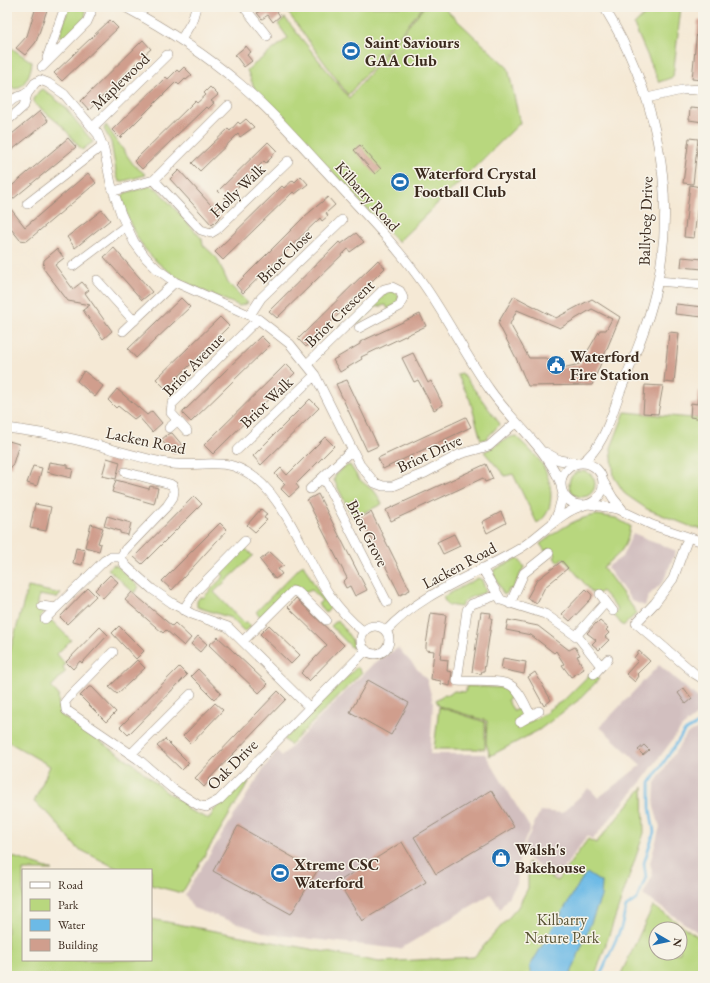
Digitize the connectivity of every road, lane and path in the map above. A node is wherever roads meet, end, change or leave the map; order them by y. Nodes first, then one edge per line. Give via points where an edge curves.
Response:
1 (65, 7) edge
2 (87, 7) edge
3 (125, 7) edge
4 (196, 7) edge
5 (244, 7) edge
6 (604, 7) edge
7 (267, 36) dead end
8 (181, 40) junction
9 (167, 55) dead end
10 (42, 67) junction
11 (40, 80) junction
12 (703, 89) edge
13 (28, 92) junction
14 (647, 98) junction
15 (7, 104) edge
16 (228, 106) dead end
17 (7, 121) edge
18 (94, 127) junction
19 (103, 145) junction
20 (288, 161) dead end
21 (154, 180) junction
22 (114, 192) junction
23 (27, 204) dead end
24 (342, 220) dead end
25 (126, 226) junction
26 (74, 266) dead end
27 (97, 280) dead end
28 (658, 281) junction
29 (175, 282) junction
30 (703, 285) edge
31 (254, 317) junction
32 (134, 321) junction
33 (359, 328) dead end
34 (123, 331) dead end
35 (307, 364) junction
36 (315, 375) junction
37 (177, 421) junction
38 (515, 422) junction
39 (7, 428) edge
40 (169, 428) dead end
41 (187, 431) dead end
42 (602, 438) junction
43 (237, 450) dead end
44 (352, 450) junction
45 (542, 451) junction
46 (579, 463) junction
47 (125, 472) dead end
48 (323, 477) junction
49 (602, 477) junction
50 (561, 484) junction
51 (310, 489) dead end
52 (563, 494) junction
53 (586, 504) junction
54 (625, 511) junction
55 (549, 528) junction
56 (688, 538) junction
57 (245, 541) dead end
58 (703, 542) edge
59 (549, 553) dead end
60 (121, 557) junction
61 (482, 568) junction
62 (600, 594) dead end
63 (497, 595) junction
64 (387, 602) dead end
65 (606, 602) junction
66 (510, 604) junction
67 (42, 606) dead end
68 (56, 608) junction
69 (183, 610) junction
70 (613, 611) dead end
71 (45, 619) dead end
72 (326, 620) dead end
73 (386, 631) junction
74 (364, 632) junction
75 (576, 636) junction
76 (242, 641) junction
77 (366, 650) junction
78 (113, 652) dead end
79 (608, 659) dead end
80 (601, 666) junction
81 (594, 674) dead end
82 (703, 679) edge
83 (191, 694) dead end
84 (309, 707) junction
85 (520, 722) dead end
86 (131, 754) junction

1 - 10 street
2 - 10 street via 91,13 87,22
3 - 8 street, Kilbarry Road
4 - 8 street via 192,21
5 - 7 street
6 - 14 street, Ballybeg Drive via 628,50
8 - 38 street, Kilbarry Road via 261,103 386,237 422,282 480,375
9 - 18 street, Maplewood
10 - 11 street
11 - 13 street
11 - 18 street, Briot Drive via 64,94
12 - 14 street via 682,90
13 - 15 street via 14,97
13 - 17 street via 24,106
14 - 28 street, Ballybeg Drive via 656,134 664,188 663,238
16 - 21 street
18 - 19 street, Briot Drive
19 - 22 street, Briot Drive
19 - 23 street
20 - 21 street, Holly Walk via 211,233 201,230
21 - 22 street
22 - 25 street, Briot Drive
24 - 31 street, Briot Close via 261,298
25 - 26 street
25 - 29 street, Briot Drive via 146,258
27 - 32 street
28 - 30 street
28 - 42 street, Ballybeg Drive via 642,336
29 - 31 street, Briot Drive
29 - 32 street
31 - 35 street, Briot Drive via 283,338
31 - 37 street, Briot Avenue via 172,404 170,412
32 - 34 street
33 - 35 street, Briot Crescent via 400,306 403,298 400,290 392,287 384,289
35 - 36 street, Briot Drive
36 - 43 street, Briot Walk
36 - 44 street, Briot Drive
37 - 40 street
37 - 41 street, Briot Avenue
38 - 44 street, Briot Drive via 490,446 460,454 417,477 389,487 379,485 368,476
38 - 45 street, Kilbarry Road
39 - 74 street, Lacken Road via 73,439 166,463 226,465 246,472 261,483 277,502 322,585 347,617
42 - 46 street via 591,455
42 - 49 street via 598,460
44 - 48 street
45 - 46 street, Kilbarry Road via 559,460
45 - 50 street, Kilbarry Road via 553,466
46 - 49 street via 593,466
46 - 50 street via 566,470
47 - 60 street via 170,484 174,491 169,504
48 - 51 street
48 - 64 street, Briot Grove
49 - 53 street via 603,488 599,496
49 - 54 street via 613,498
50 - 52 street
52 - 53 street via 573,503
52 - 55 street, Lacken Road via 558,513
53 - 54 street
53 - 55 street, Lacken Road via 566,514
54 - 56 street via 652,525
55 - 61 street, Lacken Road via 519,549
56 - 58 street
56 - 82 street via 673,579 636,623
57 - 69 street via 196,591
59 - 66 street via 524,573
60 - 68 street via 106,559
60 - 69 street via 125,565 152,589
61 - 63 street
61 - 73 street, Lacken Road via 426,599
62 - 65 street
63 - 66 street
63 - 85 street via 472,604 467,610 457,681 510,685 535,713
65 - 70 street
65 - 75 street
66 - 75 street via 545,614
67 - 68 street
68 - 71 street
69 - 76 street via 225,625
72 - 76 street via 293,591
73 - 74 street via 375,626
73 - 77 street via 389,638 386,648 378,653
74 - 77 street via 362,639
75 - 80 street
76 - 84 street
77 - 84 street
78 - 86 street via 69,697 65,707 68,712
79 - 80 street
80 - 81 street
83 - 86 street
84 - 86 street, Oak Drive via 219,800 208,807 198,805 173,789

